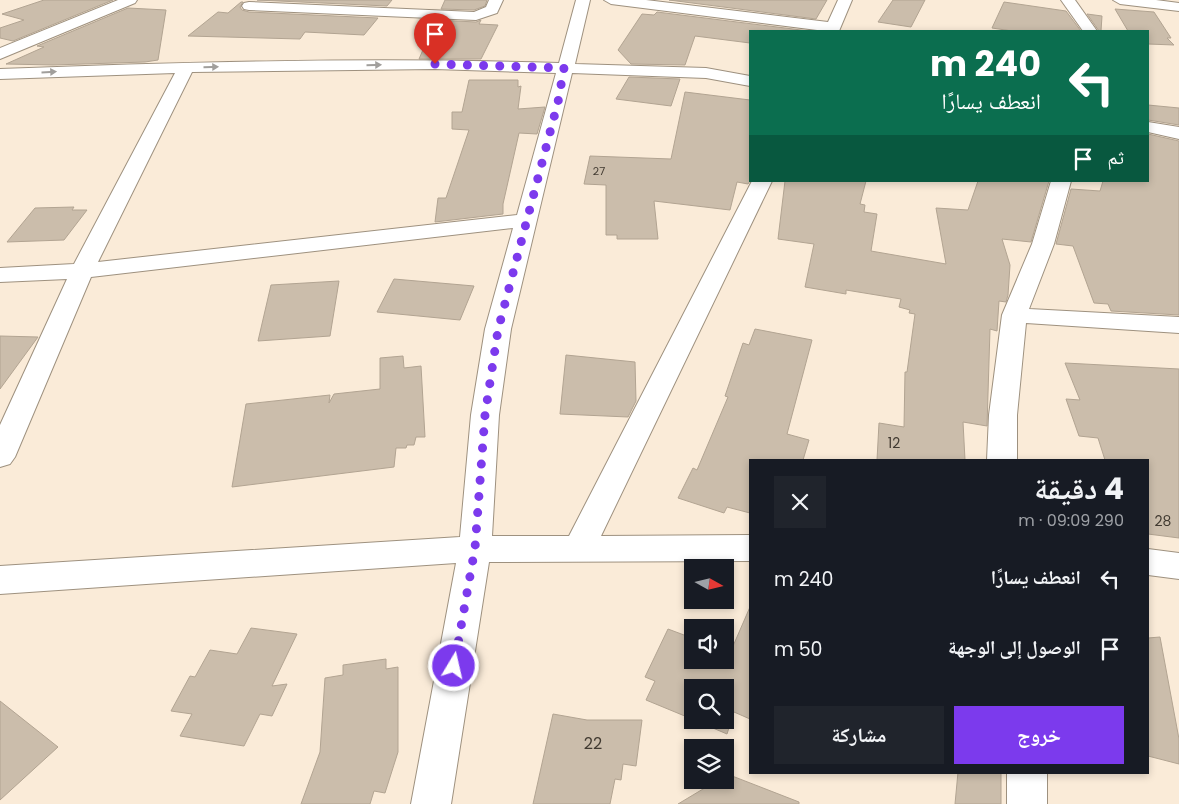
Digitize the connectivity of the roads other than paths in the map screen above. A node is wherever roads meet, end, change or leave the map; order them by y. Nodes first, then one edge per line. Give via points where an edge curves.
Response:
1 (130, 0) edge
2 (496, 0) edge
3 (583, 0) edge
4 (611, 0) edge
5 (845, 0) edge
6 (1068, 0) edge
7 (1120, 0) edge
8 (249, 6) dead end
9 (1179, 6) edge
10 (833, 29) edge
11 (1089, 30) edge
12 (0, 54) edge
13 (186, 68) junction
14 (564, 68) junction
15 (0, 74) edge
16 (749, 81) edge
17 (1149, 127) edge
18 (1179, 133) edge
19 (762, 182) edge
20 (1061, 182) edge
21 (526, 220) junction
22 (82, 270) junction
23 (0, 275) edge
24 (1014, 315) junction
25 (1179, 325) edge
26 (0, 457) edge
27 (1002, 459) edge
28 (475, 548) junction
29 (749, 548) edge
30 (578, 549) junction
31 (1149, 562) edge
32 (1179, 566) edge
33 (0, 580) edge
34 (1027, 774) edge
35 (431, 804) edge
36 (1027, 804) edge

1 - 12 street
2 - 8 street via 489,12 466,16
3 - 14 street
4 - 10 street
5 - 10 street
6 - 11 street
7 - 9 street
13 -> 14 street via 435,64
15 -> 13 street
13 - 22 street
14 - 16 street via 706,73
14 - 21 street
17 - 18 street
19 - 30 street
20 - 24 street via 1046,235
21 - 22 street
21 - 28 street via 498,330 485,415
22 - 23 street
22 - 26 street
24 - 25 street
24 - 27 street via 1003,415
28 - 30 street
28 - 33 street
28 - 35 street
29 - 30 street
31 - 32 street
34 - 36 street

